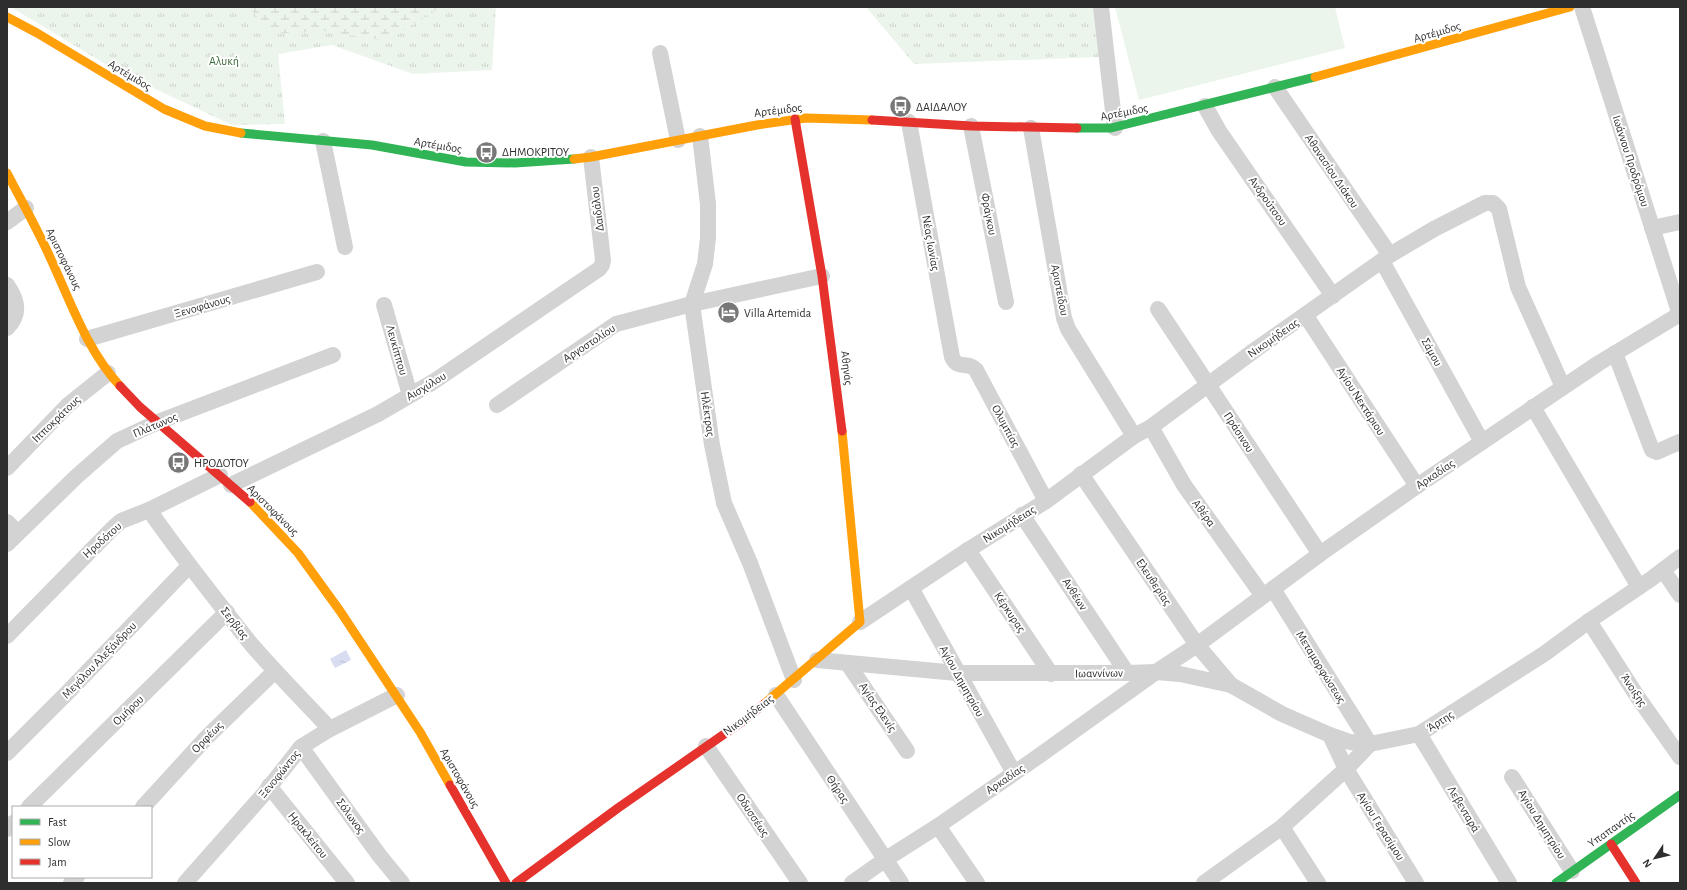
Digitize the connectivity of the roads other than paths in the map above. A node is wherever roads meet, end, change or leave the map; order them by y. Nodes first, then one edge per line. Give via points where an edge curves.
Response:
1 (1101, 7) edge
2 (1570, 7) edge
3 (1582, 7) edge
4 (7, 17) edge
5 (660, 53) dead end
6 (1275, 87) junction
7 (1205, 106) junction
8 (795, 119) junction
9 (909, 122) junction
10 (971, 126) junction
11 (1031, 128) junction
12 (1115, 128) junction
13 (700, 136) junction
14 (678, 140) junction
15 (323, 141) junction
16 (590, 157) junction
17 (7, 173) edge
18 (26, 208) junction
19 (7, 222) edge
20 (1680, 222) edge
21 (1652, 228) junction
22 (345, 247) dead end
23 (1386, 258) junction
24 (602, 260) joint
25 (317, 272) dead end
26 (822, 276) junction
27 (7, 285) edge
28 (1333, 296) junction
29 (1006, 302) dead end
30 (692, 304) junction
31 (384, 305) dead end
32 (1158, 309) dead end
33 (1680, 315) edge
34 (1306, 316) junction
35 (7, 328) edge
36 (87, 339) junction
37 (1615, 353) junction
38 (333, 354) dead end
39 (956, 363) joint
40 (108, 373) junction
41 (1208, 385) junction
42 (1563, 387) junction
43 (410, 395) junction
44 (497, 405) dead end
45 (1533, 407) junction
46 (158, 422) junction
47 (1151, 427) junction
48 (1134, 436) junction
49 (1482, 442) junction
50 (1680, 443) edge
51 (7, 468) edge
52 (1081, 474) junction
53 (225, 480) junction
54 (1417, 486) junction
55 (1046, 501) junction
56 (149, 510) junction
57 (1022, 515) junction
58 (11, 533) edge
59 (968, 550) junction
60 (1320, 554) junction
61 (1680, 557) edge
62 (189, 566) junction
63 (1663, 570) junction
64 (1639, 587) junction
65 (911, 588) junction
66 (1268, 592) junction
67 (1680, 595) edge
68 (227, 612) junction
69 (1589, 621) junction
70 (860, 622) junction
71 (7, 636) edge
72 (1197, 645) junction
73 (817, 660) junction
74 (848, 664) junction
75 (276, 671) junction
76 (1156, 672) junction
77 (957, 673) junction
78 (1127, 673) junction
79 (1051, 674) junction
80 (794, 680) junction
81 (1231, 685) junction
82 (397, 695) junction
83 (776, 695) junction
84 (330, 729) junction
85 (1419, 734) junction
86 (1330, 735) junction
87 (1370, 744) junction
88 (706, 746) junction
89 (302, 747) junction
90 (907, 751) dead end
91 (7, 753) edge
92 (1680, 757) edge
93 (1346, 769) junction
94 (1014, 773) junction
95 (1512, 776) dead end
96 (268, 786) junction
97 (1678, 801) edge
98 (30, 806) edge
99 (144, 806) edge
100 (938, 826) junction
101 (1282, 827) junction
102 (1611, 844) junction
103 (886, 859) junction
104 (1572, 871) junction
105 (185, 883) edge
106 (347, 883) edge
107 (402, 883) edge
108 (506, 883) edge
109 (516, 883) edge
110 (800, 883) edge
111 (852, 883) edge
112 (901, 883) edge
113 (977, 883) edge
114 (1204, 883) edge
115 (1318, 883) edge
116 (1416, 883) edge
117 (1509, 883) edge
118 (1556, 883) edge
119 (1636, 883) edge

1 - 12 street
2 - 6 street, Αρτέμιδος
3 - 21 street, Ιωάννου Προδρόμου
4 - 15 street, Αρτέμιδος via 145,98 194,122 241,133
5 - 14 street
6 - 7 street, Αρτέμιδος
6 - 23 street, Αθανασίου Διάκου
7 - 12 street, Αρτέμιδος
7 - 28 street, Ανδρούτσου via 1219,131
8 - 9 street, Αρτέμιδος via 841,118
8 - 13 street, Αρτέμιδος
8 - 26 street, Αθηνάς
9 - 10 street, Αρτέμιδος
9 - 39 street, Νέας Ιωνίας via 952,357
10 - 11 street, Αρτέμιδος
10 - 29 street, Φράγκου
11 - 12 street, Αρτέμιδος
11 - 48 street, Αριστείδου via 1064,318 1071,334
13 - 14 street, Αρτέμιδος
13 - 30 street, Ηλέκτρας via 708,204 708,238 705,264
14 - 16 street, Αρτέμιδος
15 - 16 street, Αρτέμιδος via 372,145 466,162 538,163
15 - 22 street
16 - 24 street, Δαιδάλου
17 - 18 street, Αριστοφάνους
18 - 19 street
18 - 36 street, Αριστοφάνους
20 - 21 street
21 - 33 street, Ιωάννου Προδρόμου
23 - 28 street, Νικομήδειας
23 - 42 street, Νικομήδειας via 1434,229 1485,203 1497,205 1518,287
23 - 49 street, Σάμου
24 - 43 street, Αισχύλου via 599,269 458,366
25 - 36 street, Ξενοφάνους
26 - 30 street, Αργοστολίου
26 - 70 street, Αθηνάς via 841,416
27 - 35 street via 14,295 16,311
28 - 34 street, Νικομήδειας
30 - 44 street, Αργοστολίου via 616,324
30 - 80 street, Ηλέκτρας via 712,445 724,503 750,563
31 - 43 street, Λενκίππου
32 - 41 street, Πράσινου
33 - 37 street, Αρκαδίας
34 - 41 street, Νικομήδειας
34 - 54 street, Αγίου Νεκτάριου
36 - 40 street, Αριστοφάνους
37 - 42 street, Αρκαδίας
37 - 50 street via 1652,450 1657,452
38 - 46 street, Πλάτωνος
39 - 55 street, Ολυμπίας via 970,365 976,370
40 - 46 street, Αριστοφάνους
40 - 51 street, Ιπποκράτους via 68,405
41 - 47 street, Νικομήδειας
41 - 60 street, Πράσινου
42 - 45 street, Αρκαδίας
43 - 53 street, Αισχύλου via 321,442
45 - 49 street, Αρκαδίας
45 - 64 street
46 - 53 street, Αριστοφάνους
46 - 58 street, Πλάτωνος via 117,441
47 - 48 street, Νικομήδειας
47 - 66 street, Αθέρα via 1184,485
48 - 52 street, Νικομήδειας
49 - 54 street, Αρκαδίας
52 - 55 street, Νικομήδειας
52 - 72 street, Ελευθερίας
53 - 56 street, Ηροδότου
53 - 82 street, Αριστοφάνους via 247,499 298,553
54 - 60 street, Αρκαδίας
55 - 57 street, Νικομήδειας
56 - 62 street, Σερβίας
56 - 71 street, Ηροδότου via 121,521 112,528
57 - 59 street, Νικομήδειας
57 - 78 street, Ανθέων
59 - 65 street, Νικομήδειας
59 - 79 street, Κέρκυρας
60 - 66 street, Αρκαδίας
61 - 63 street, Άρτης
62 - 68 street, Σερβίας
62 - 91 street, Μεγάλου Αλεξάνδρου via 75,686
63 - 64 street, Άρτης
63 - 67 street
64 - 69 street, Άρτης
65 - 70 street, Νικομήδειας
65 - 77 street, Αγίου Δημητρίου
66 - 72 street, Αρκαδίας
66 - 87 street, Μεταμορφώσεως
68 - 75 street, Σερβίας
68 - 98 street, Ομήρου
69 - 85 street, Άρτης via 1538,658
69 - 92 street, Άνοιξης
70 - 73 street, Νικομήδειας
72 - 76 street, Αρκαδίας
72 - 81 street, Ελευθερίας
73 - 74 street, Ιωαννίνων
73 - 80 street, Νικομήδειας
74 - 77 street, Ιωαννίνων
74 - 90 street, Αγίας Ελενίς
75 - 84 street, Σερβίας
75 - 99 street, Ορφέως via 207,736
76 - 78 street, Ιωαννίνων
76 - 81 street, Ιωαννίνων via 1180,674
76 - 94 street, Αρκαδίας
77 - 79 street, Ιωαννίνων
77 - 94 street, Αγίου Δημητρίου
78 - 79 street, Ιωαννίνων
80 - 83 street, Νικομήδειας
81 - 86 street, Ιωαννίνων via 1282,714
82 - 84 street, Ξενοφώντος
82 - 108 street, Αριστοφάνους
83 - 88 street, Νικομήδειας
83 - 103 street, Θήρας
84 - 89 street, Ξενοφώντος
85 - 87 street, Άρτης
85 - 117 street, Λεβενταρά
86 - 87 street, Άρτης via 1350,742
86 - 93 street
87 - 93 street
88 - 109 street, Νικομήδειας
88 - 110 street, Οδυσσέως
89 - 96 street, Ξενοφώντος
89 - 107 street, Σόλωνος
93 - 101 street
93 - 116 street, Αγίου Γερασίμου
94 - 100 street, Αρκαδίας
95 - 104 street, Αγίου Δημητρίου
96 - 105 street, Ξενοφώντος
96 - 106 street, Ηρακλείτου
97 - 102 street, Υπαπαντής
100 - 103 street, Αρκαδίας
100 - 113 street
101 - 114 street
101 - 115 street
102 - 104 street, Υπαπαντής
102 - 119 street
103 - 111 street, Αρκαδίας
103 - 112 street, Θήρας
104 - 118 street, Υπαπαντής

